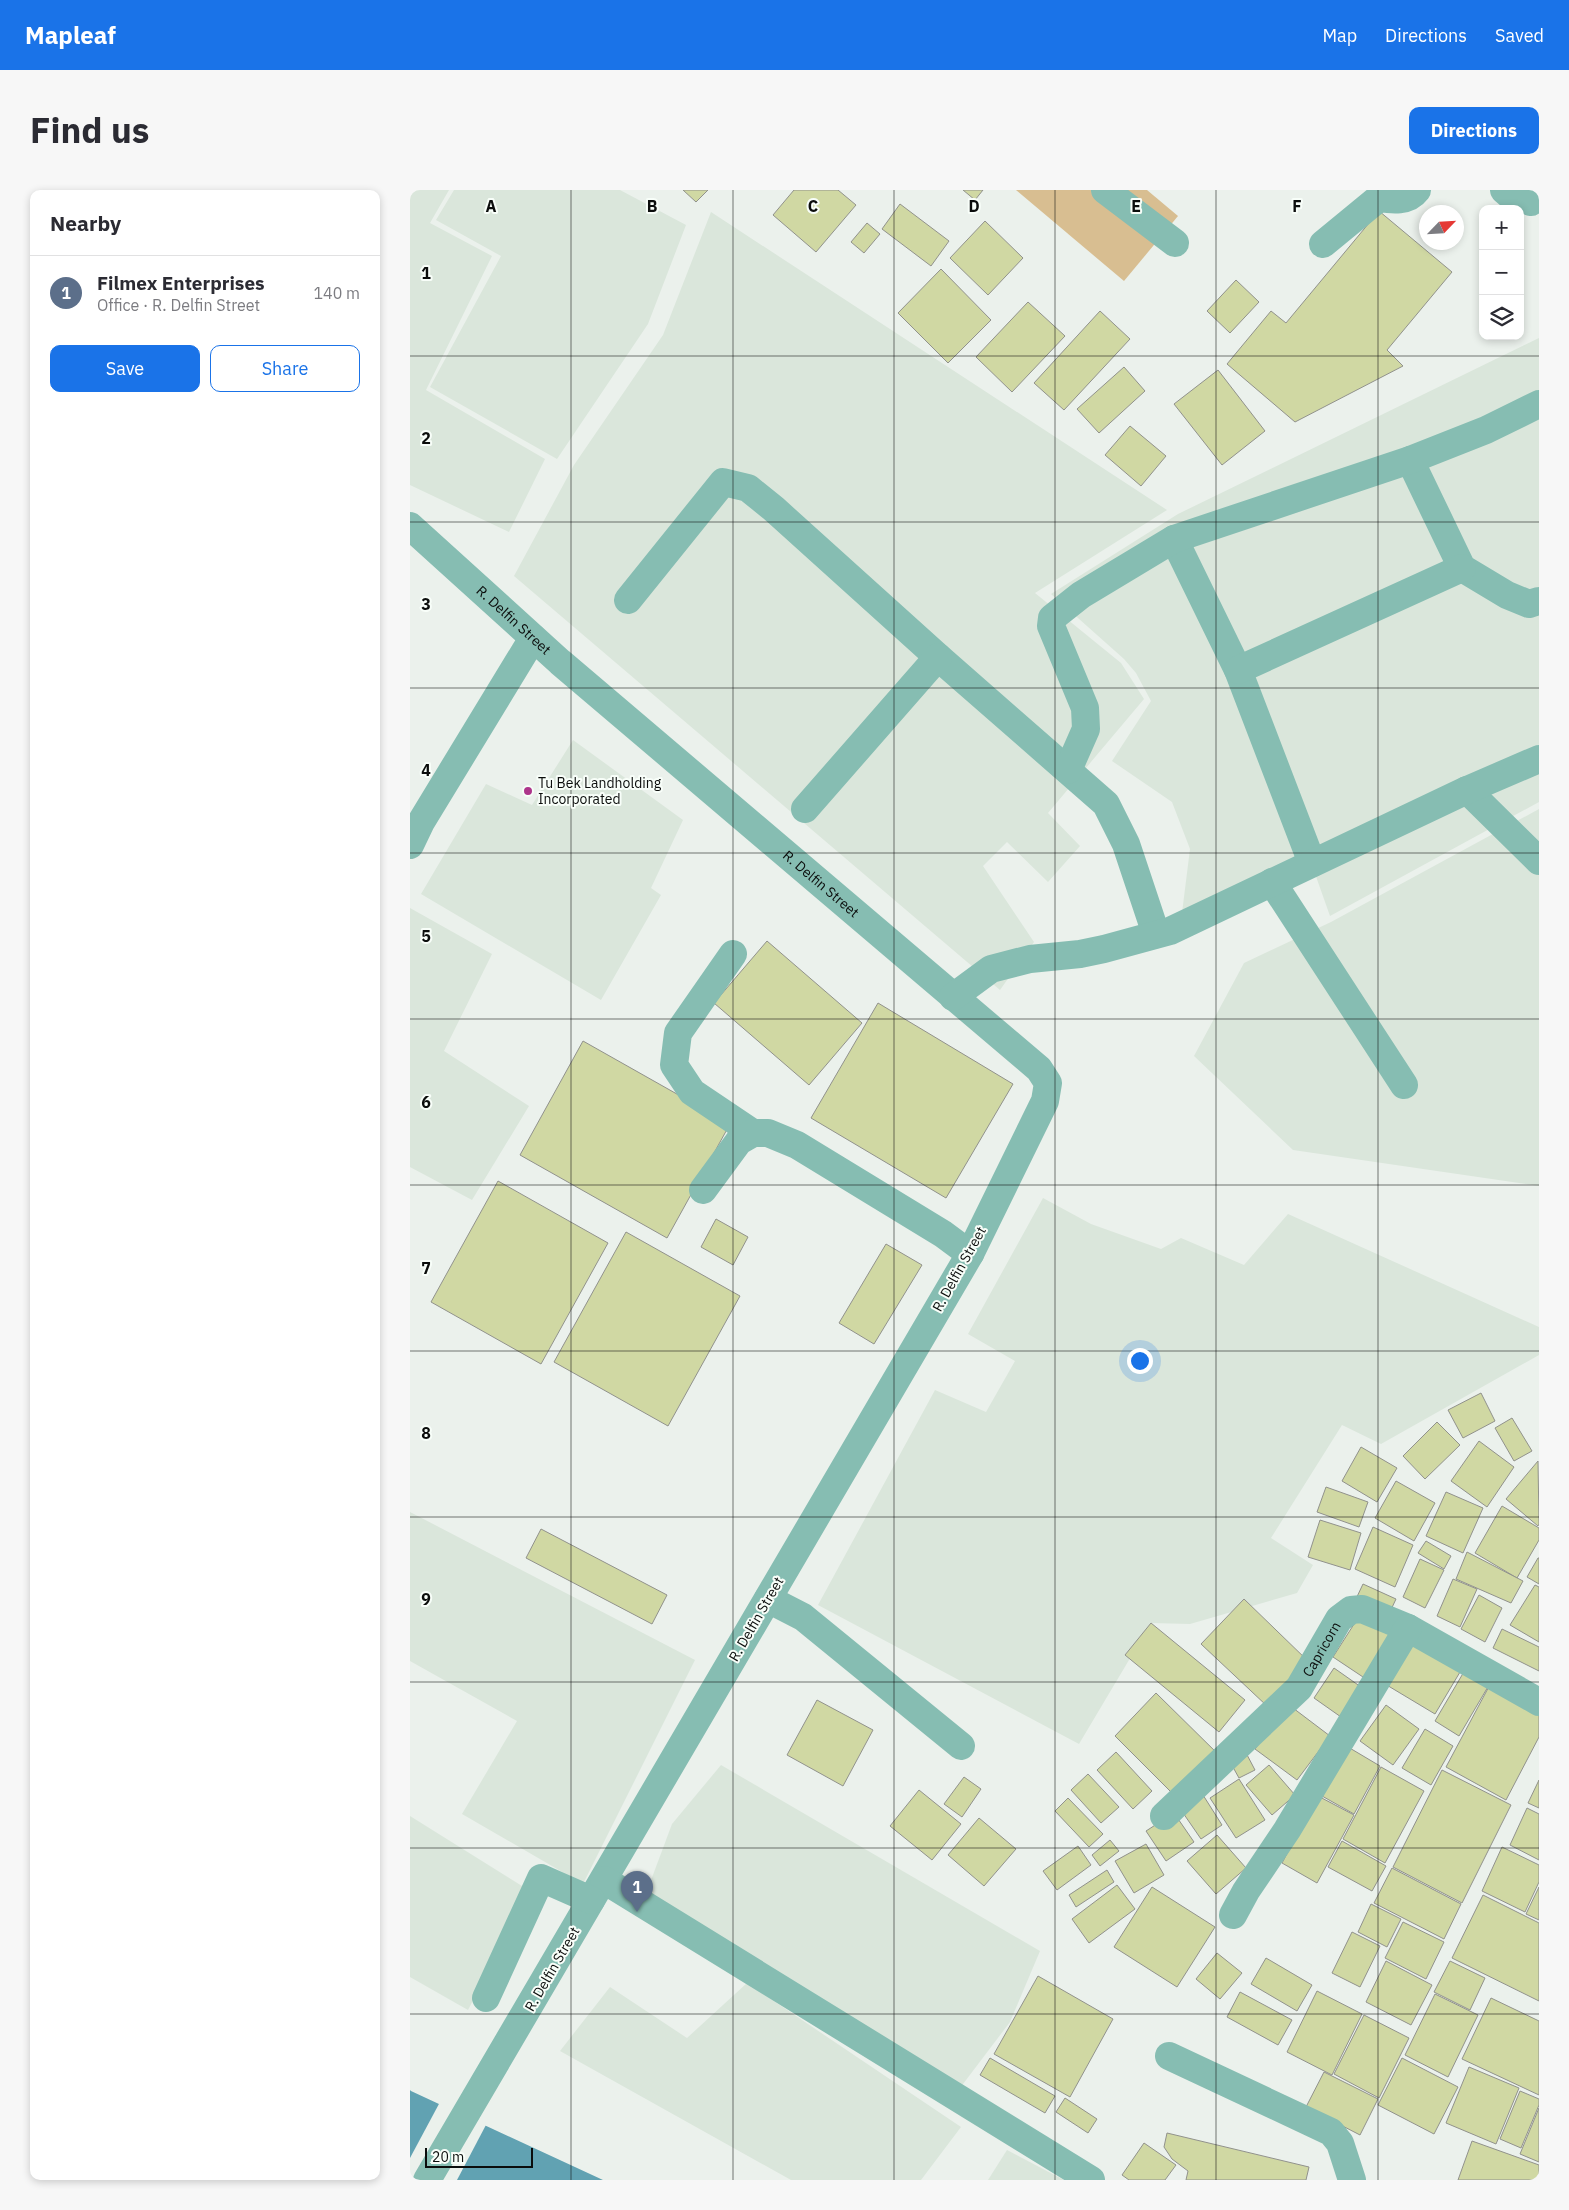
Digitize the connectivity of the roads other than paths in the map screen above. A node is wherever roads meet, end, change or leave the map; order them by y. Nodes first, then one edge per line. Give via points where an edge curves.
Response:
1 (1105, 190) edge
2 (1418, 190) edge
3 (1504, 190) edge
4 (1539, 193) edge
5 (1175, 243) dead end
6 (1323, 244) dead end
7 (1539, 404) edge
8 (1410, 460) junction
9 (410, 526) edge
10 (1174, 539) junction
11 (1462, 568) junction
12 (628, 600) dead end
13 (1539, 601) edge
14 (533, 638) junction
15 (938, 657) junction
16 (1238, 670) junction
17 (1539, 759) edge
18 (1068, 770) junction
19 (1466, 790) junction
20 (805, 809) dead end
21 (410, 845) edge
22 (1539, 861) edge
23 (1312, 863) junction
24 (1272, 882) junction
25 (1156, 934) junction
26 (733, 954) dead end
27 (953, 997) junction
28 (1404, 1084) dead end
29 (753, 1133) junction
30 (703, 1190) dead end
31 (970, 1254) junction
32 (768, 1599) junction
33 (1408, 1628) junction
34 (1539, 1702) edge
35 (961, 1746) dead end
36 (1164, 1816) dead end
37 (598, 1890) junction
38 (1234, 1915) dead end
39 (486, 1998) dead end
40 (1169, 2056) dead end
41 (427, 2180) edge
42 (1091, 2180) edge
43 (1352, 2180) edge

1 - 5 street
2 - 6 street via 1414,195 1397,200 1379,198
3 - 4 street via 1511,196 1531,202
7 - 8 street via 1486,430
8 - 10 street
8 - 11 street
9 - 14 street, R. Delfin Street
10 - 16 street
10 - 18 street via 1081,595 1052,618 1052,634 1085,708 1086,729
11 - 13 street via 1507,595 1529,604
11 - 16 street
12 - 15 street via 723,482 748,488 774,509
14 - 21 street
14 - 27 street, R. Delfin Street
15 - 18 street
15 - 20 street
16 - 23 street
17 - 19 street
18 - 25 street via 1106,804 1126,844
19 - 22 street
19 - 23 street
23 - 24 street
24 - 25 street via 1170,931
24 - 28 street
25 - 27 street via 1104,950 1030,959 991,969
26 - 29 street via 678,1033 674,1065 692,1092
27 - 31 street, R. Delfin Street via 1039,1069 1048,1083 1046,1101
29 - 30 street via 739,1141
29 - 31 street via 768,1134 797,1145 944,1234
31 - 32 street, R. Delfin Street
32 - 35 street via 803,1617
32 - 37 street, R. Delfin Street
33 - 34 street, Capricorn
33 - 36 street, Capricorn via 1362,1609 1351,1610 1339,1619 1299,1688
33 - 38 street
37 - 39 street via 541,1878
37 - 41 street, R. Delfin Street
37 - 42 street
40 - 43 street via 1331,2132 1340,2143

